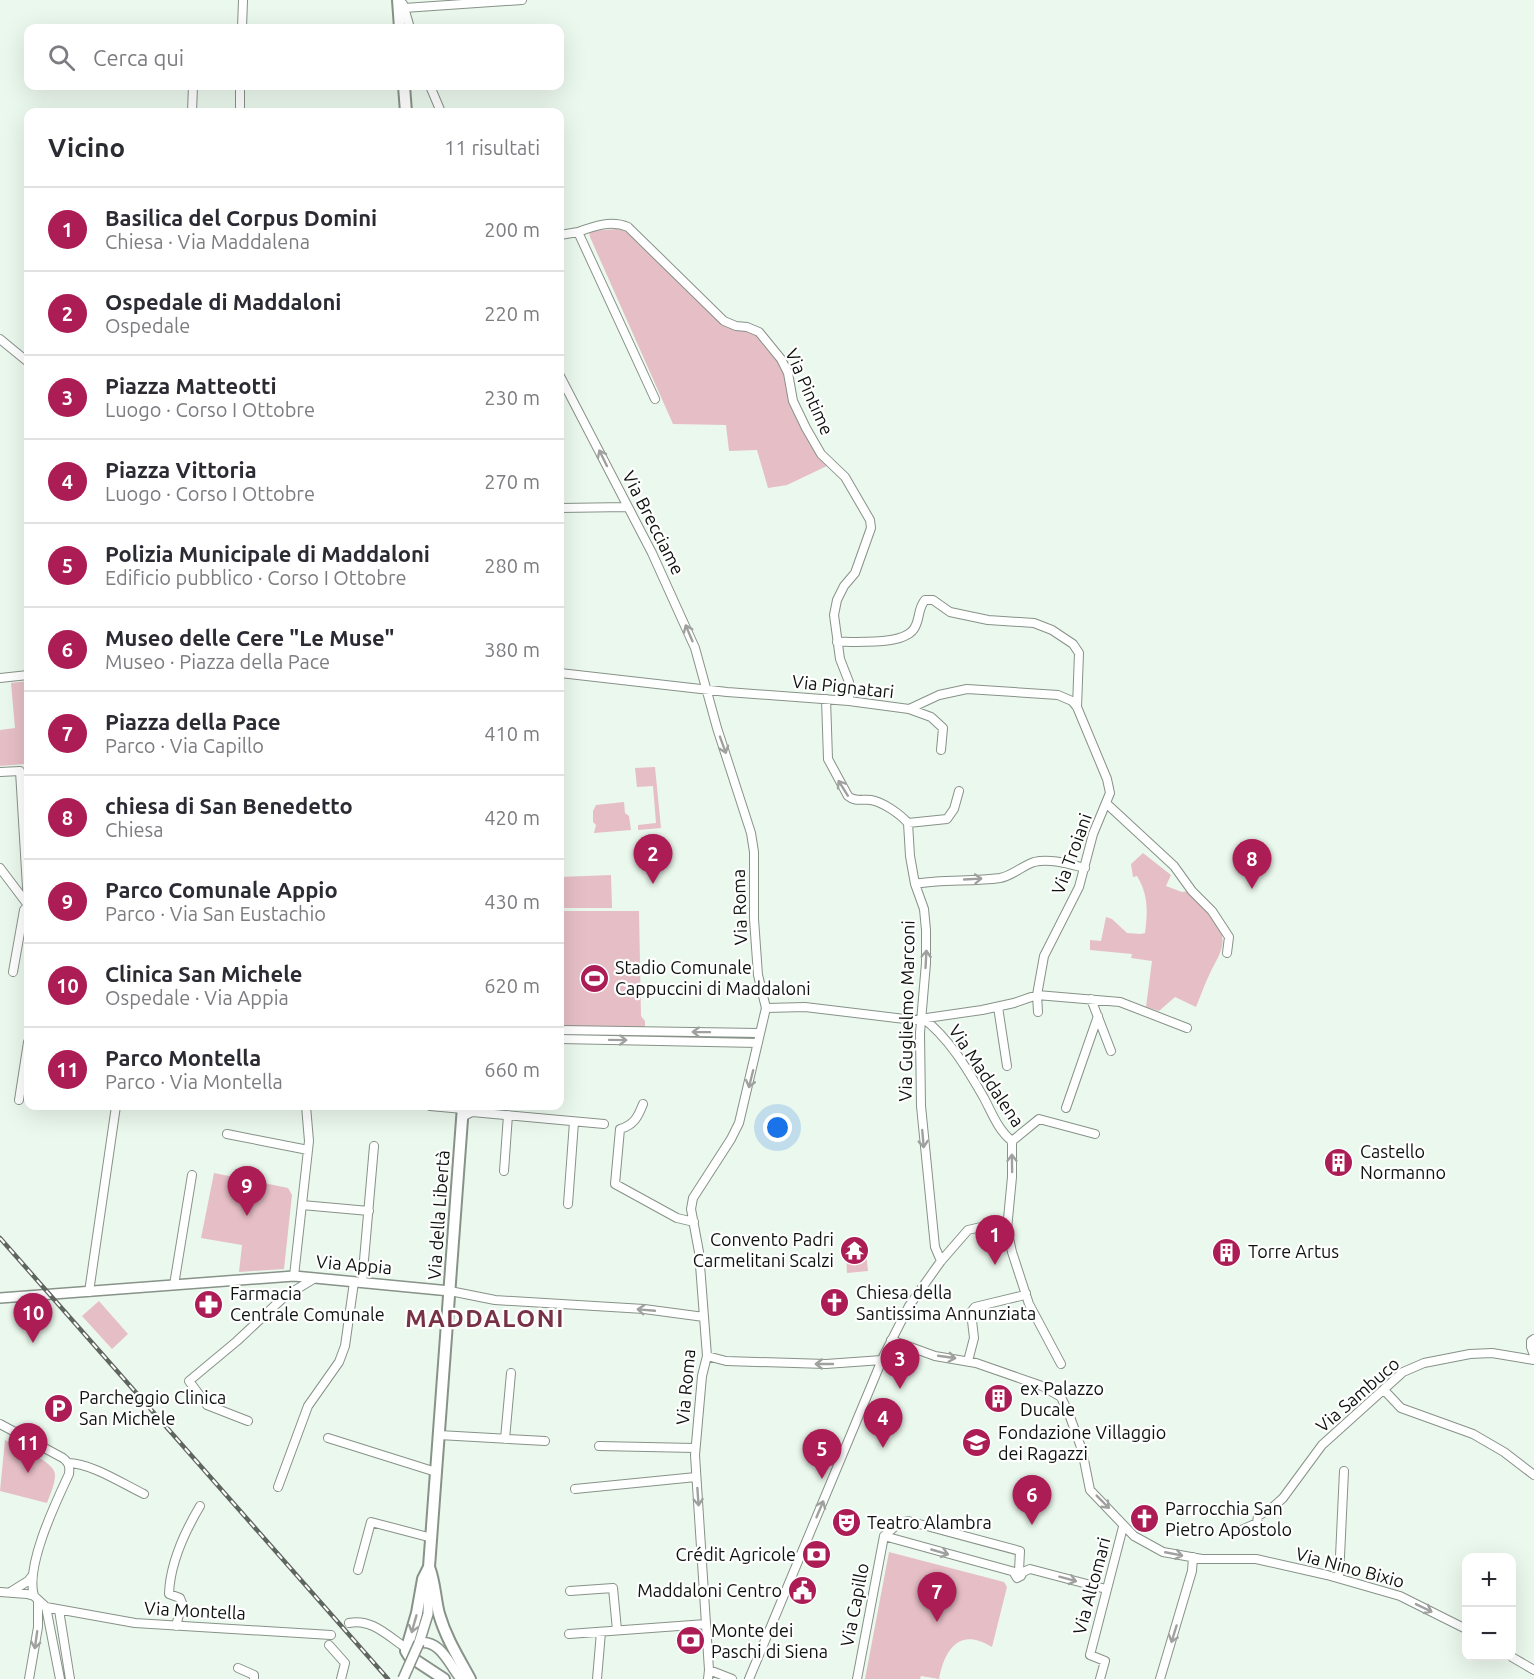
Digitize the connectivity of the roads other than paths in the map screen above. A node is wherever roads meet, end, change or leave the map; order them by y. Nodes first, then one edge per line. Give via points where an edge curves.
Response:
1 (243, 0) edge
2 (522, 0) edge
3 (401, 3) edge
4 (242, 24) edge
5 (400, 24) edge
6 (409, 24) edge
7 (193, 90) edge
8 (240, 90) edge
9 (404, 90) edge
10 (432, 90) edge
11 (192, 108) edge
12 (240, 108) edge
13 (406, 108) edge
14 (439, 108) edge
15 (578, 232) junction
16 (564, 234) edge
17 (0, 339) edge
18 (24, 359) edge
19 (564, 383) edge
20 (655, 399) dead end
21 (627, 507) junction
22 (564, 508) edge
23 (837, 642) junction
24 (564, 673) edge
25 (24, 675) edge
26 (0, 678) edge
27 (708, 689) junction
28 (826, 699) junction
29 (849, 701) junction
30 (1077, 707) junction
31 (909, 709) junction
32 (941, 750) dead end
33 (0, 772) edge
34 (959, 791) dead end
35 (1107, 804) junction
36 (909, 823) junction
37 (24, 838) edge
38 (0, 868) edge
39 (1084, 868) junction
40 (915, 884) junction
41 (24, 900) edge
42 (24, 910) edge
43 (1227, 952) dead end
44 (13, 972) dead end
45 (1037, 995) junction
46 (1091, 999) junction
47 (998, 1007) junction
48 (766, 1008) junction
49 (1038, 1012) dead end
50 (1098, 1016) junction
51 (921, 1017) junction
52 (1187, 1028) dead end
53 (564, 1030) edge
54 (760, 1033) junction
55 (564, 1039) edge
56 (758, 1042) junction
57 (1112, 1051) dead end
58 (1007, 1066) dead end
59 (24, 1068) edge
60 (19, 1100) dead end
61 (643, 1104) dead end
62 (1066, 1108) dead end
63 (115, 1110) edge
64 (306, 1110) edge
65 (463, 1110) edge
66 (508, 1115) junction
67 (574, 1122) junction
68 (604, 1124) dead end
69 (227, 1134) dead end
70 (1095, 1134) dead end
71 (1012, 1141) junction
72 (374, 1146) dead end
73 (308, 1150) junction
74 (504, 1171) dead end
75 (192, 1175) dead end
76 (568, 1204) dead end
77 (302, 1205) junction
78 (369, 1211) junction
79 (1007, 1221) junction
80 (694, 1222) junction
81 (941, 1262) junction
82 (294, 1276) junction
83 (315, 1278) junction
84 (358, 1282) junction
85 (174, 1285) junction
86 (450, 1291) junction
87 (89, 1292) junction
88 (1026, 1293) junction
89 (0, 1298) edge
90 (704, 1317) junction
91 (1534, 1339) edge
92 (891, 1340) junction
93 (1534, 1355) edge
94 (707, 1356) junction
95 (882, 1360) junction
96 (1534, 1360) edge
97 (968, 1361) junction
98 (1061, 1364) dead end
99 (511, 1373) dead end
100 (1384, 1390) junction
101 (248, 1421) dead end
102 (0, 1424) edge
103 (439, 1435) junction
104 (328, 1438) dead end
105 (505, 1439) junction
106 (545, 1441) dead end
107 (599, 1446) dead end
108 (695, 1448) junction
109 (69, 1463) junction
110 (1344, 1471) dead end
111 (436, 1472) junction
112 (1534, 1475) edge
113 (696, 1477) junction
114 (278, 1486) dead end
115 (575, 1489) dead end
116 (144, 1494) dead end
117 (200, 1506) dead end
118 (1123, 1527) junction
119 (1239, 1531) dead end
120 (884, 1536) junction
121 (432, 1538) junction
122 (1193, 1557) junction
123 (429, 1568) junction
124 (357, 1570) dead end
125 (1018, 1572) junction
126 (32, 1576) junction
127 (1339, 1578) junction
128 (1106, 1589) junction
129 (570, 1591) dead end
130 (11, 1592) junction
131 (0, 1593) edge
132 (36, 1599) junction
133 (46, 1607) junction
134 (60, 1610) junction
135 (349, 1623) dead end
136 (706, 1624) junction
137 (176, 1626) junction
138 (1462, 1627) edge
139 (617, 1630) junction
140 (601, 1632) junction
141 (569, 1634) dead end
142 (331, 1635) dead end
143 (419, 1643) junction
144 (329, 1645) dead end
145 (406, 1648) junction
146 (1516, 1660) edge
147 (238, 1668) dead end
148 (1534, 1670) edge
149 (708, 1675) edge
150 (29, 1679) edge
151 (60, 1679) edge
152 (70, 1679) edge
153 (254, 1679) edge
154 (341, 1679) edge
155 (403, 1679) edge
156 (444, 1679) edge
157 (461, 1679) edge
158 (470, 1679) edge
159 (597, 1679) edge
160 (732, 1679) edge
161 (749, 1679) edge
162 (857, 1679) edge
163 (1100, 1679) edge
164 (1160, 1679) edge

1 - 4 street
2 - 3 street
3 - 5 main road
3 - 6 street
7 - 11 street
8 - 12 street
9 - 13 main road
10 - 14 street
15 - 16 street, Via Pintime
15 - 20 street
15 - 23 street, Via Pintime via 618,223 628,227 724,321 759,332 781,359 788,372 793,401 806,428 821,454 845,477 870,520 855,573 837,600
17 - 18 street
21 -> 19 street, Via Brecciame
21 - 22 street
27 -> 21 street, Via Brecciame via 674,598
23 - 29 street, Via Pintime via 849,682
23 - 30 street via 902,638 915,629 925,600 933,600 950,612 1034,623 1073,644 1079,654
24 - 27 street, Via Pignatari
25 - 26 street
27 - 28 street, Via Pignatari
27 -> 48 street, Via Roma via 751,833 758,975
28 - 29 street, Via Pignatari
36 -> 28 street via 873,800 853,800 848,796 828,759
29 - 31 street, Via Pignatari
30 - 31 street, Via Pignatari via 1058,695 967,690 939,695
30 - 35 street, Via Troiani via 1107,779
31 - 32 street via 931,717 943,728
33 - 37 street via 20,771
34 - 36 street via 947,819
35 - 39 street, Via Troiani via 1093,834
35 - 43 street via 1174,866 1212,911 1229,937
36 - 40 street, Via Guglielmo Marconi
38 - 41 street
40 -> 39 street via 1002,878 1034,862
39 - 45 street, Via Troiani via 1079,887 1044,956
51 -> 40 street, Via Guglielmo Marconi via 926,930
42 - 44 street
45 - 46 street
45 - 47 street
45 - 49 street, Via Troiani
46 - 50 street
46 - 52 street via 1120,1002
47 - 51 street
47 - 58 street
48 - 51 street via 805,1007 913,1020
48 - 54 street, Via Roma
50 - 57 street
50 - 62 street
51 - 71 street, Via Maddalena via 934,1027 960,1062 1003,1134
51 -> 81 street, Via Guglielmo Marconi via 921,1115 935,1247
54 -> 53 street
54 - 56 street, Via Roma
55 -> 56 street
56 -> 80 street, Via Roma via 739,1123 693,1198
59 - 60 street
61 - 80 street via 637,1119 620,1129 615,1184 676,1218
63 - 87 street
64 - 73 street
65 - 66 street
65 - 86 main road, Via della Libertà
66 - 67 street
66 - 74 street
67 - 68 street
67 - 76 street
69 - 73 street
70 - 71 street via 1039,1119
79 -> 71 street, Via Maddalena
72 - 78 street
73 - 77 street
75 - 85 street
77 - 78 street
77 - 82 street
78 - 84 street
79 - 81 street via 968,1230
79 - 88 street, Via Maddalena via 1012,1252
80 - 90 street, Via Roma
81 - 92 street via 909,1306
82 - 83 street, Via Appia
82 - 85 street, Via Appia
83 - 84 street, Via Appia
83 - 101 street via 284,1297 189,1381 207,1405
84 - 86 street, Via Appia
84 - 114 street via 339,1362 308,1406
85 - 87 street, Via Appia
90 -> 86 street, Via Appia via 644,1309 495,1300
86 - 103 main road, Via della Libertà
87 - 89 street, Via Appia
88 - 97 street via 975,1307 971,1312 974,1338
88 - 98 street, Via Maddalena
90 - 94 street, Via Roma
91 - 93 street
92 - 95 street
92 -> 97 street, Via Nino Bixio via 935,1356
95 -> 94 street via 826,1365 726,1361
94 - 108 street, Via Roma
161 -> 95 street
96 - 100 street, Via Sambuco via 1492,1353 1424,1362 1403,1372
97 -> 118 street, Via Nino Bixio via 1042,1386 1061,1398 1082,1450 1090,1490
99 - 105 street
100 - 112 street via 1401,1408 1473,1434
100 - 119 street, Via Sambuco via 1323,1445 1283,1498 1258,1516 1257,1522
102 - 109 street
103 - 105 street
103 - 111 main road, Via della Libertà
104 - 111 street
105 - 106 street
107 - 108 street, Via Roma
108 - 113 street, Via Roma
109 - 116 street via 92,1469
109 - 126 street via 69,1474 49,1518
110 - 127 street
111 - 121 main road, Via della Libertà
113 - 115 street
113 -> 136 street, Via Roma
117 - 137 street via 170,1572 169,1594 182,1603
118 -> 122 street, Via Nino Bixio via 1163,1552
118 - 128 street, Via Altomari
120 -> 125 street
120 - 125 street via 898,1524 909,1521 933,1527 1020,1551
120 - 162 street, Via Capillo
121 - 123 main road, Via della Libertà
121 - 124 street via 371,1522
122 - 127 street, Via Nino Bixio via 1256,1559
122 -> 164 street
123 - 143 street, Via della Libertà via 428,1614
123 -> 145 main road
123 - 158 main road via 446,1634
125 -> 128 street via 1030,1569
126 - 130 street
126 - 132 street
127 -> 138 street, Via Nino Bixio via 1400,1596
128 - 163 street, Via Altomari via 1090,1655 1105,1661
129 - 139 street via 614,1588
130 - 131 street
130 - 132 street
132 - 133 street
132 -> 150 street via 38,1627
133 - 134 street, Via Montella
133 - 151 street
134 - 137 street, Via Montella
134 - 152 street
135 - 145 street via 360,1620 371,1624
136 - 139 street
136 - 149 street, Via Roma
137 - 142 street, Via Montella
139 - 140 street
140 - 141 street
140 - 159 street
143 - 155 street, Via della Libertà, bridge
143 - 157 street via 428,1641 436,1646
144 - 154 street via 345,1663
145 - 156 main road via 409,1656
146 - 148 street
147 - 153 street via 254,1675
149 - 160 street

